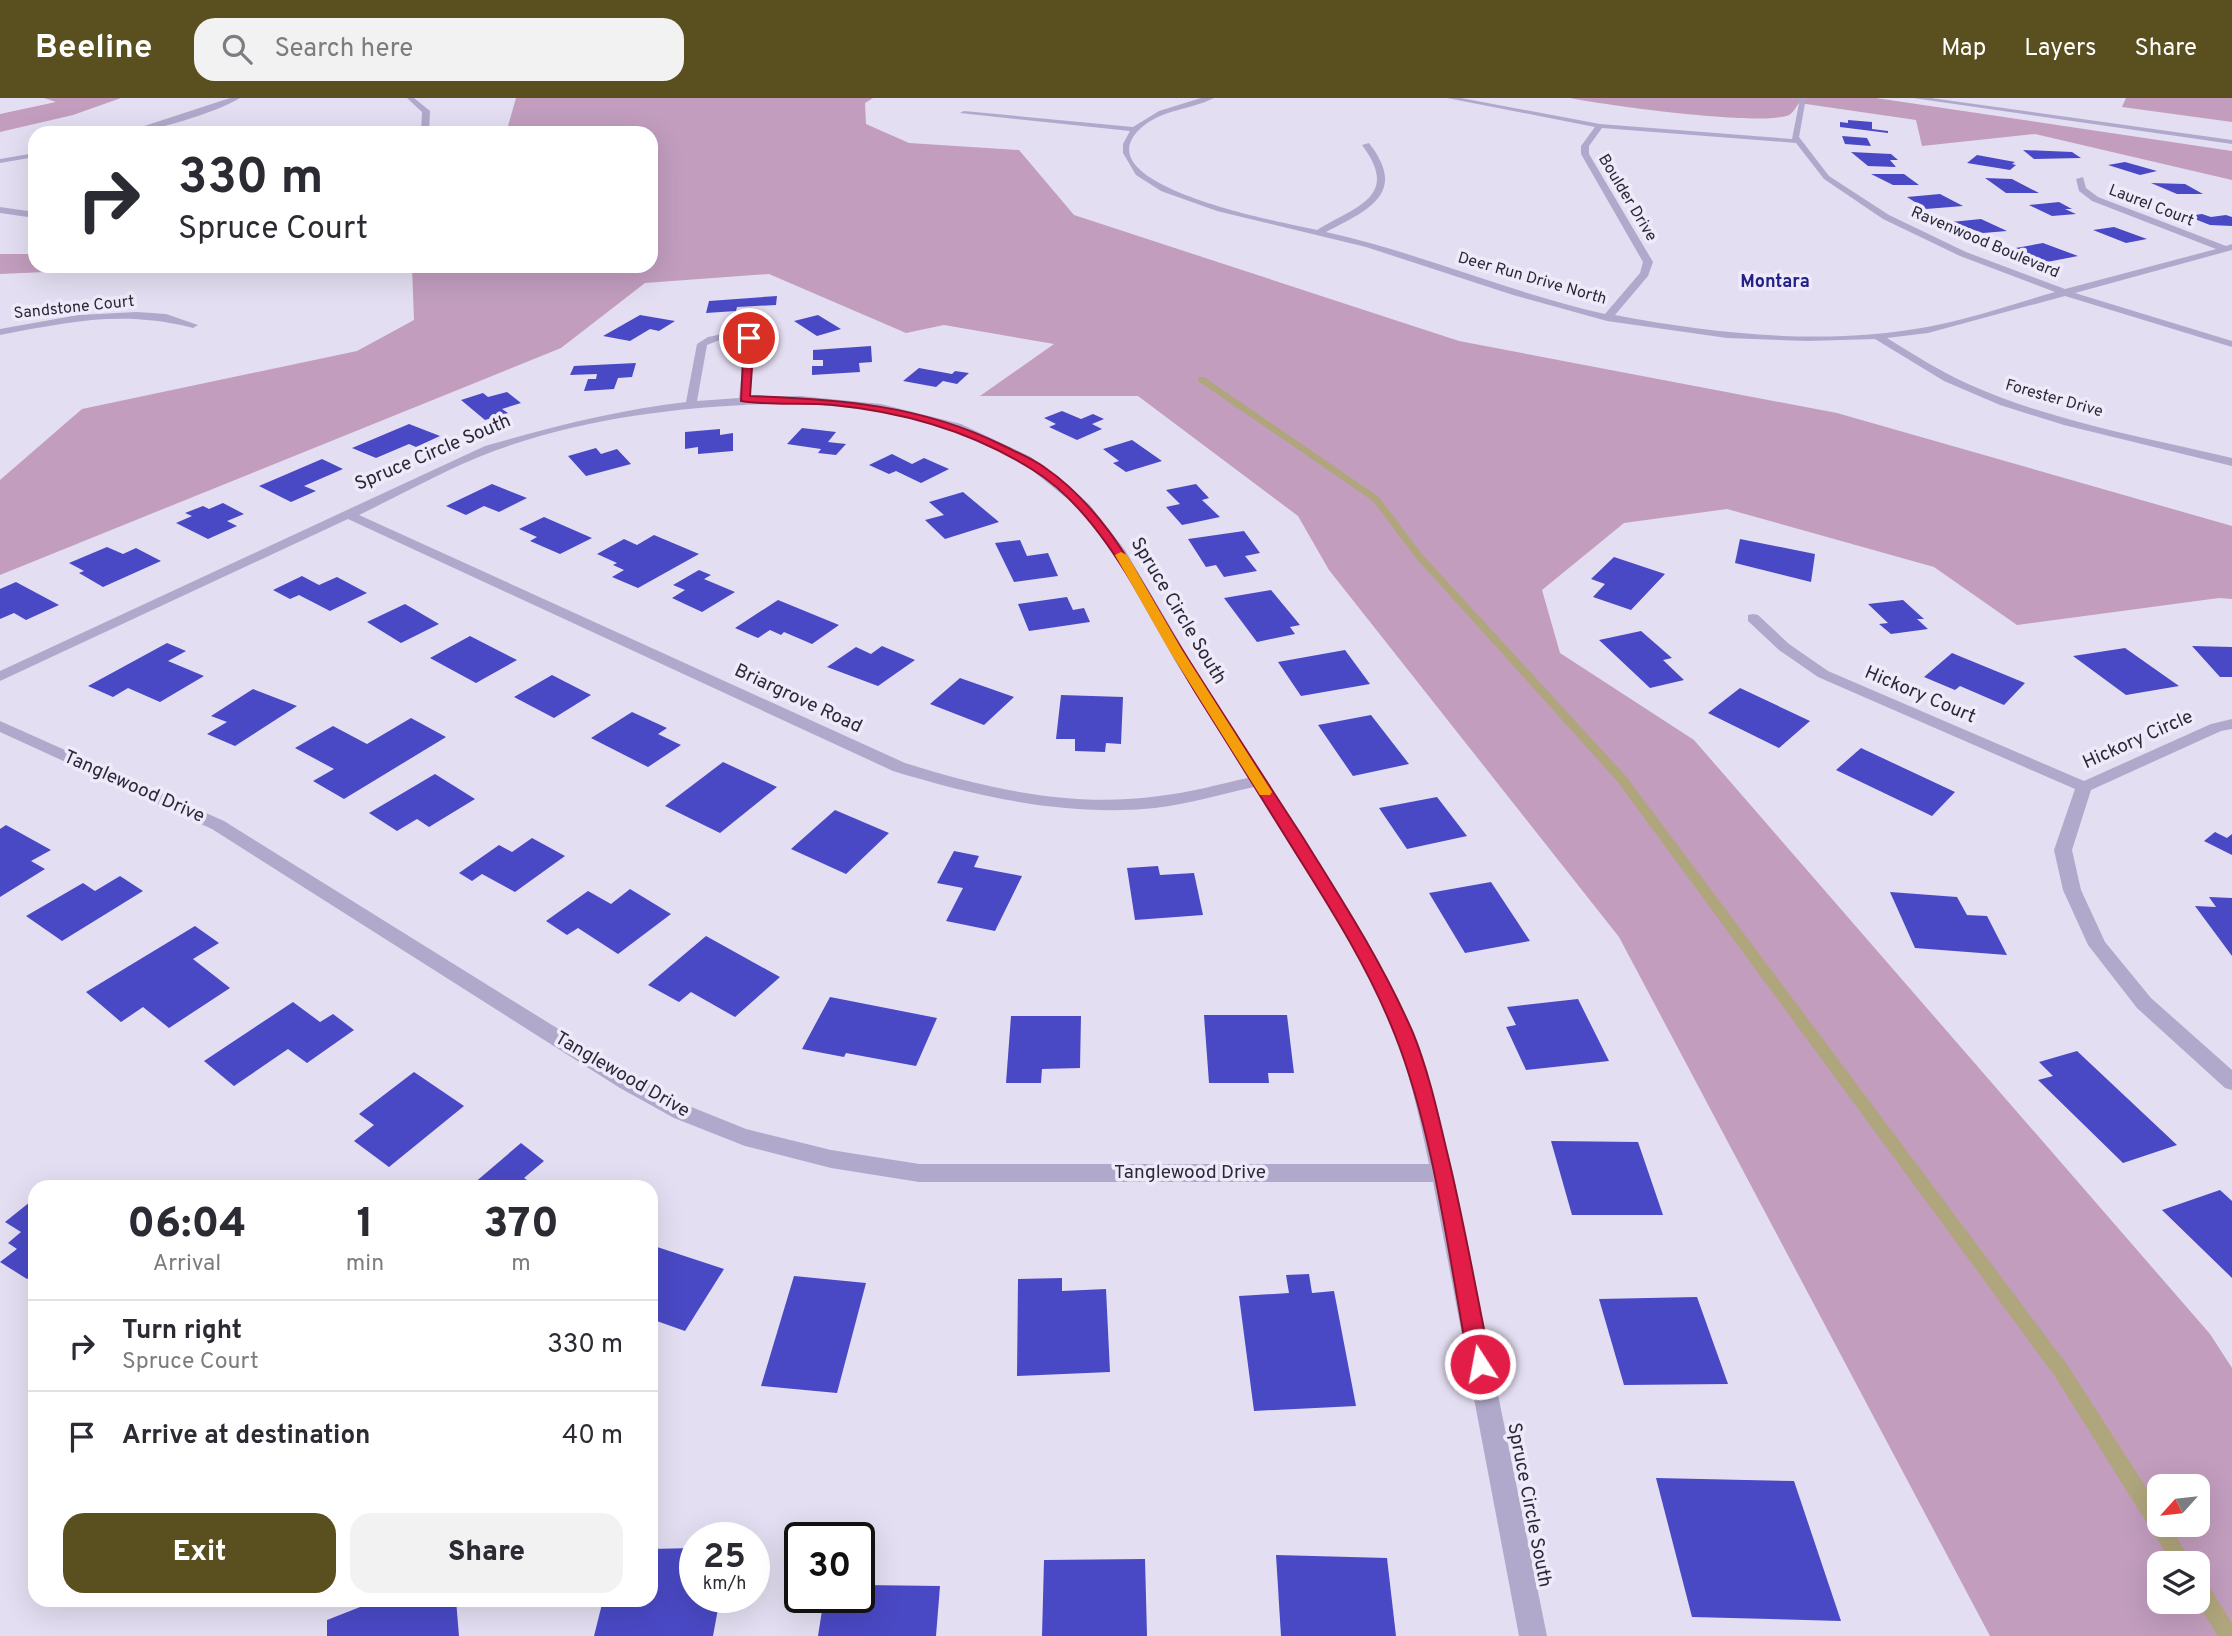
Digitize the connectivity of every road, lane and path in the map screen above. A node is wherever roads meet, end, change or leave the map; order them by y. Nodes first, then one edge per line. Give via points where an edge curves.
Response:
1 (237, 98) edge
2 (410, 98) edge
3 (1211, 98) edge
4 (1450, 98) edge
5 (1803, 98) edge
6 (1916, 98) edge
7 (1975, 98) edge
8 (964, 113) dead end
9 (152, 126) edge
10 (425, 126) edge
11 (1600, 126) junction
12 (1134, 129) junction
13 (2232, 133) edge
14 (1795, 141) junction
15 (2232, 142) edge
16 (1366, 145) dead end
17 (28, 156) edge
18 (0, 162) edge
19 (2080, 178) dead end
20 (0, 210) edge
21 (28, 214) edge
22 (1321, 231) junction
23 (2227, 247) edge
24 (2060, 293) junction
25 (1607, 317) junction
26 (193, 325) dead end
27 (0, 332) edge
28 (1879, 337) junction
29 (2232, 344) edge
30 (744, 399) junction
31 (691, 402) junction
32 (2232, 462) edge
33 (347, 514) junction
34 (1753, 618) dead end
35 (0, 677) edge
36 (2232, 724) edge
37 (0, 726) edge
38 (1258, 781) junction
39 (2084, 787) junction
40 (2232, 1082) edge
41 (1443, 1173) junction
42 (1533, 1636) edge

1 - 9 street
2 - 10 street via 426,111
3 - 12 street via 1166,111
4 - 11 street
5 - 14 street via 1795,108 1791,130
6 - 15 street
7 - 13 street
8 - 12 street
11 - 14 street
11 - 25 street, Boulder Drive via 1585,146 1585,154 1648,262 1645,274
12 - 22 street, Deer Run Drive North via 1127,139 1129,162 1149,180 1214,207
14 - 24 street, Ravenwood Boulevard via 1822,175 1888,217
16 - 22 street via 1379,163 1382,182 1378,195
17 - 18 street
19 - 23 street, Laurel Court via 2082,189 2103,203
20 - 21 street
22 - 25 street, Deer Run Drive North
23 - 24 street, Deer Run Drive North
24 - 28 street, Deer Run Drive North via 1969,321
24 - 29 street, Ravenwood Boulevard
25 - 28 street, Deer Run Drive North via 1722,335
26 - 27 street, Sandstone Court via 157,316 122,316
28 - 32 street, Forester Drive via 1927,367 2006,402
30 - 31 street, Spruce Circle South
30 - 31 street via 750,343 744,336 730,335 702,344
30 - 38 street, Spruce Circle South via 830,402 907,414 964,430 1039,468 1084,505 1114,544
31 - 33 street, Spruce Circle South via 598,417 519,439
33 - 35 street, Spruce Circle South
33 - 38 street, Briargrove Road via 899,767 943,781 1035,802 1083,805 1157,802
34 - 39 street, Hickory Court via 1823,674
36 - 39 street, Hickory Circle
37 - 41 street, Tanglewood Drive via 218,825 628,1082 689,1116 779,1148 857,1166 919,1173
38 - 41 street, Spruce Circle South via 1339,908 1405,1035
39 - 40 street, Hickory Circle via 2063,850 2071,890 2096,945 2144,1003
41 - 42 street, Spruce Circle South

